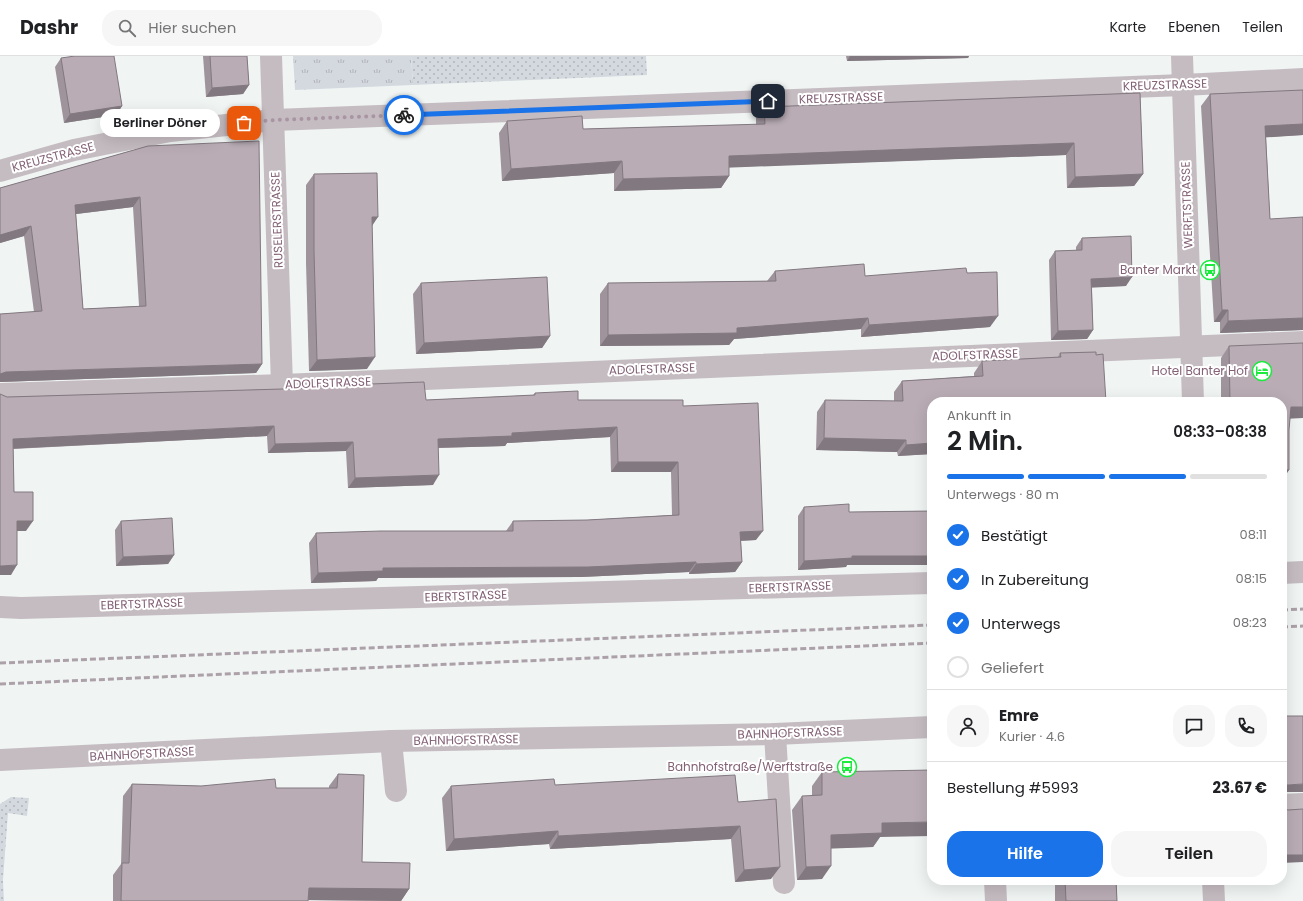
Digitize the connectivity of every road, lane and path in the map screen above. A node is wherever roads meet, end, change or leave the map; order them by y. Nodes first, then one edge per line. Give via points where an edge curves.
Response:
1 (271, 56) edge
2 (1182, 56) edge
3 (1303, 78) edge
4 (1183, 85) junction
5 (274, 120) junction
6 (0, 171) edge
7 (1303, 342) edge
8 (1191, 346) junction
9 (282, 385) junction
10 (0, 394) edge
11 (1193, 397) edge
12 (1303, 572) edge
13 (1287, 573) edge
14 (927, 583) edge
15 (0, 607) edge
16 (927, 727) edge
17 (775, 734) junction
18 (391, 741) junction
19 (0, 760) edge
20 (396, 791) dead end
21 (1303, 804) edge
22 (1287, 805) edge
23 (784, 883) dead end
24 (995, 885) edge
25 (1212, 885) edge
26 (996, 901) edge
27 (1214, 901) edge

1 - 5 street, RUSELERSTRASSE
2 - 4 street, WERFTSTRASSE
3 - 4 street, KREUZSTRASSE
4 - 5 street, KREUZSTRASSE
4 - 8 street, WERFTSTRASSE
5 - 6 street, KREUZSTRASSE via 170,131 74,150
5 - 9 street, RUSELERSTRASSE
7 - 8 street, ADOLFSTRASSE
8 - 9 street, ADOLFSTRASSE
8 - 11 street, WERFTSTRASSE
9 - 10 street, ADOLFSTRASSE
12 - 13 street
14 - 15 street, EBERTSTRASSE
16 - 17 street, BAHNHOFSTRASSE
17 - 18 street, BAHNHOFSTRASSE
17 - 23 street
18 - 19 street, BAHNHOFSTRASSE
18 - 20 street
21 - 22 street
24 - 26 street
25 - 27 street

